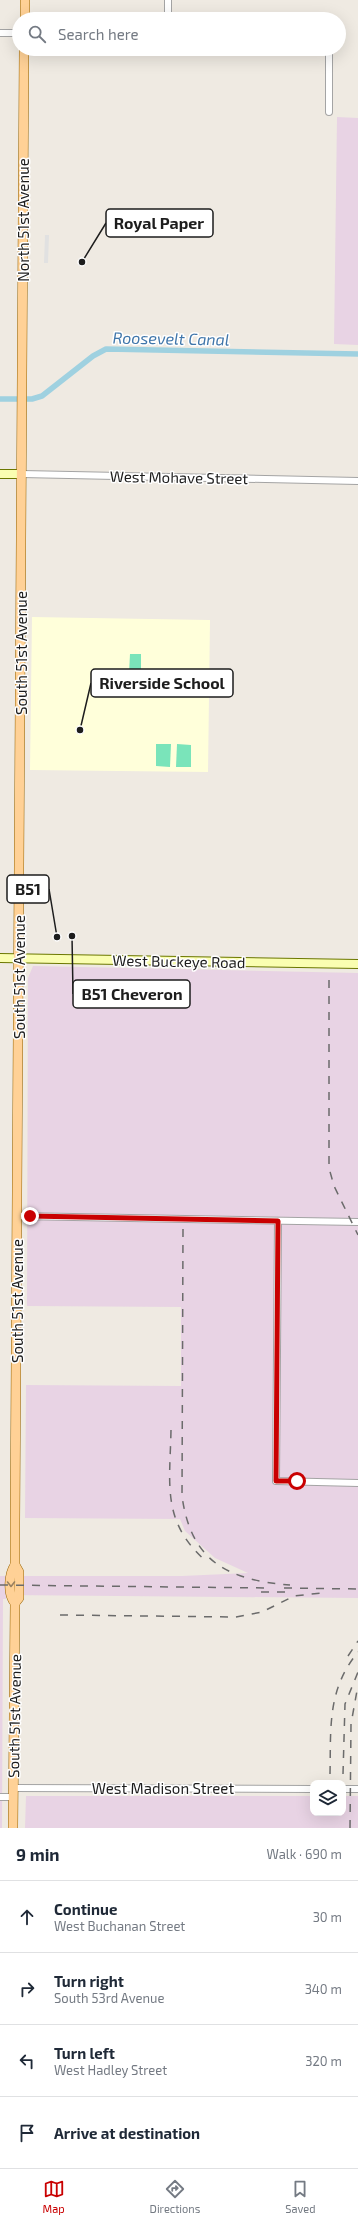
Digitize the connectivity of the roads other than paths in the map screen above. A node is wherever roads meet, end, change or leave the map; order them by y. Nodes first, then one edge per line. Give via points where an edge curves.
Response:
1 (25, 0) edge
2 (168, 0) edge
3 (25, 12) edge
4 (168, 12) edge
5 (0, 33) edge
6 (12, 33) edge
7 (24, 56) edge
8 (330, 56) edge
9 (329, 112) dead end
10 (22, 390) joint
11 (0, 474) edge
12 (22, 474) junction
13 (358, 481) edge
14 (0, 958) edge
15 (19, 958) junction
16 (358, 964) edge
17 (17, 1216) junction
18 (278, 1221) junction
19 (358, 1222) edge
20 (358, 1483) edge
21 (310, 1789) edge
22 (346, 1789) edge
23 (358, 1789) edge
24 (13, 1792) junction
25 (0, 1797) edge
26 (13, 1828) edge

1 - 3 main road
2 - 4 street
5 - 6 street
7 - 10 main road, North 51st Avenue
8 - 9 street
10 - 12 main road, South 51st Avenue
11 - 12 main road, West Mohave Street
12 - 13 street, West Mohave Street
12 - 15 main road, South 51st Avenue
14 - 15 main road, West Buckeye Road
15 - 16 main road, West Buckeye Road
15 - 17 main road, South 51st Avenue
17 - 18 street
17 - 24 main road, South 51st Avenue via 15,1565 19,1572 19,1598 15,1604
18 - 19 street
18 - 20 street via 276,1481
21 - 24 street, West Madison Street
22 - 23 street
24 - 25 street, West Madison Street
24 - 26 main road, South 51st Avenue

